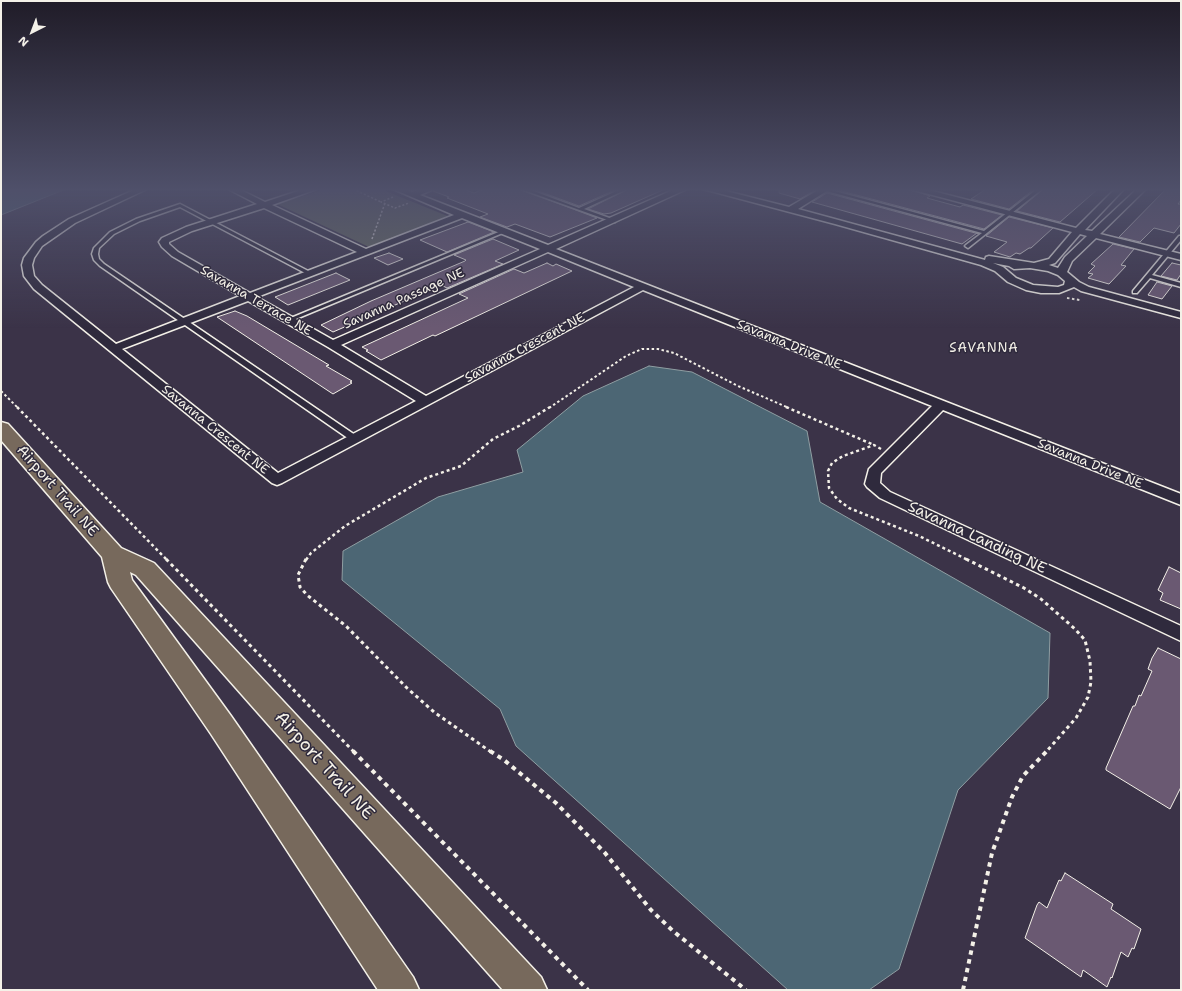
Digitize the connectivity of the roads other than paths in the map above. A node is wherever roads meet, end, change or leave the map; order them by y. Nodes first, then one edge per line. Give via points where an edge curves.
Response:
1 (49, 235) edge
2 (110, 235) edge
3 (174, 235) edge
4 (238, 235) edge
5 (330, 235) edge
6 (409, 235) edge
7 (494, 235) edge
8 (511, 235) edge
9 (578, 235) edge
10 (888, 235) edge
11 (897, 235) edge
12 (980, 235) edge
13 (1074, 235) edge
14 (1094, 235) edge
15 (1095, 235) edge
16 (1181, 236) edge
17 (968, 246) dead end
18 (547, 249) junction
19 (365, 252) junction
20 (1167, 253) junction
21 (1181, 257) edge
22 (1024, 265) junction
23 (1036, 265) junction
24 (309, 273) junction
25 (1008, 275) junction
26 (1148, 276) junction
27 (1066, 277) junction
28 (1181, 285) edge
29 (641, 287) junction
30 (1051, 291) junction
31 (1135, 292) dead end
32 (247, 296) junction
33 (1181, 315) edge
34 (289, 320) junction
35 (183, 321) junction
36 (1181, 322) edge
37 (332, 345) junction
38 (115, 348) junction
39 (425, 402) junction
40 (941, 405) junction
41 (1, 428) edge
42 (355, 438) junction
43 (1181, 500) edge
44 (113, 554) junction
45 (1181, 634) edge
46 (400, 990) edge
47 (528, 990) edge

1 - 38 street, Savanna Crescent NE via 38,244 29,258 29,276 38,287
2 - 35 lane via 97,248 96,260
3 - 32 street, Savanna Terrace NE via 164,242 175,254
4 - 24 lane
5 - 19 street
6 - 19 street
7 - 34 lane
8 - 18 street, Savanna Drive NE
9 - 18 street, Savanna Passage NE
10 - 25 street via 985,263
11 - 22 street
12 - 17 lane
13 - 23 street via 1052,261
14 - 27 street via 1068,259 1064,266
15 - 20 street
16 - 20 lane
18 - 29 street, Savanna Drive NE
18 - 37 street, Savanna Passage NE
19 - 24 street
20 - 21 street
20 - 26 lane
22 - 23 street
22 - 25 street via 1012,267 1007,272
23 - 27 street via 1050,268
24 - 32 street
25 - 30 street via 1020,284
26 - 28 lane
26 - 31 lane
27 - 30 street via 1069,287
27 - 33 street via 1085,289 1103,295
29 - 39 street, Savanna Crescent NE
29 - 40 street, Savanna Drive NE
30 - 36 street via 1086,296
32 - 34 street, Savanna Terrace NE
32 - 35 street
34 - 37 street, Savanna Terrace NE
35 - 38 street
35 - 42 lane
37 - 39 street, Savanna Terrace NE
38 - 42 street, Savanna Crescent NE via 277,480
39 - 42 street, Savanna Crescent NE
40 - 43 street, Savanna Drive NE
40 - 45 street, Savanna Landing NE via 874,472 872,484 885,495
41 - 44 main road, Airport Trail NE
44 - 46 main road, Airport Trail NE via 120,582 221,725
44 - 47 main road, Airport Trail NE via 145,569

